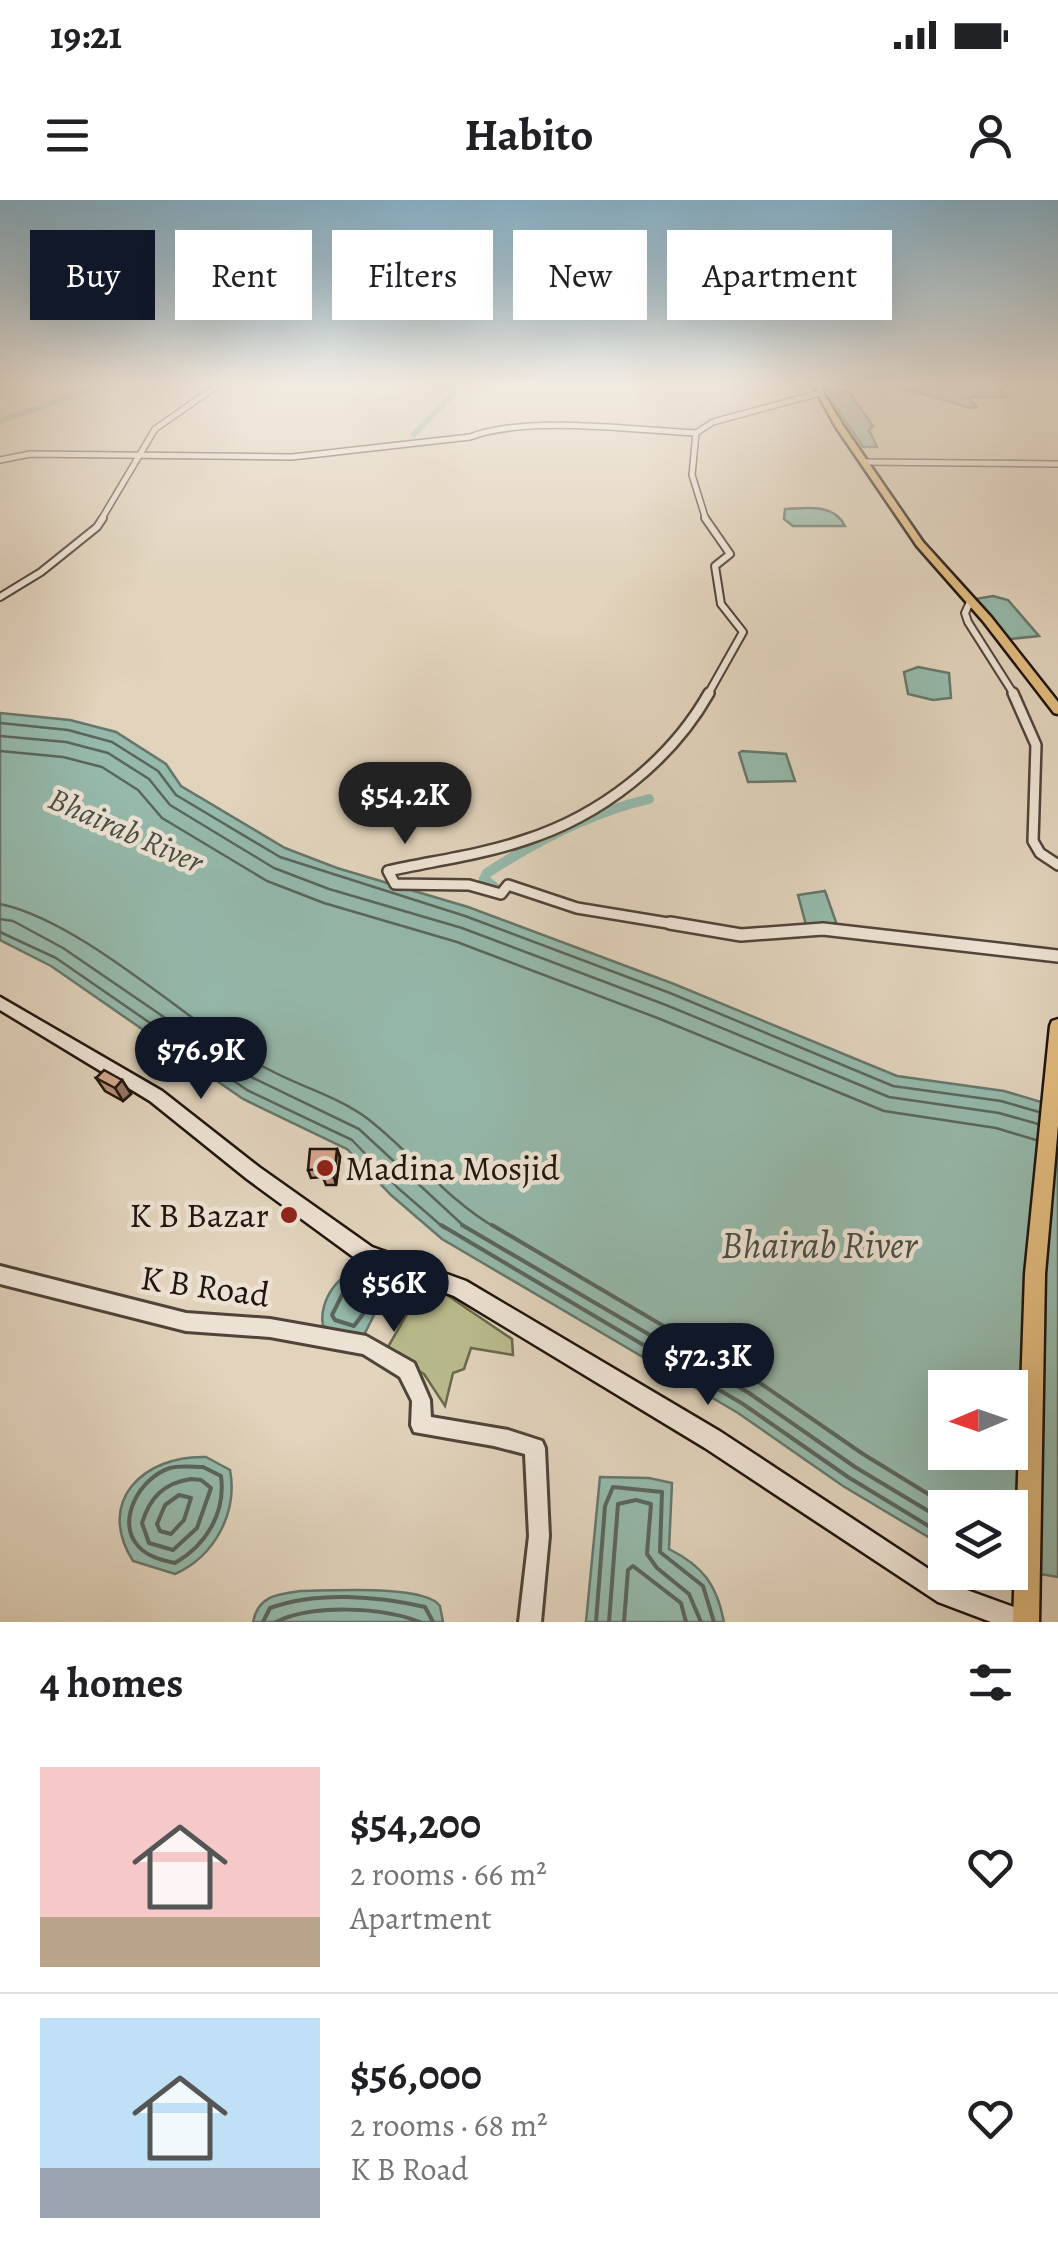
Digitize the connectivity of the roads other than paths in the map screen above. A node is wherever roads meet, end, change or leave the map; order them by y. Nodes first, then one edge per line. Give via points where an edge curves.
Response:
1 (140, 451) edge
2 (343, 451) edge
3 (692, 451) edge
4 (857, 451) edge
5 (136, 457) junction
6 (0, 460) edge
7 (864, 462) junction
8 (1058, 464) edge
9 (32, 578) junction
10 (0, 585) edge
11 (0, 597) edge
12 (970, 602) junction
13 (1058, 710) edge
14 (1058, 864) edge
15 (1058, 956) edge
16 (0, 1003) edge
17 (1058, 1026) edge
18 (0, 1275) edge
19 (530, 1622) edge
20 (1026, 1622) edge

1 - 5 street
2 - 5 street
3 - 15 street via 692,487 730,554 716,566 721,604 743,632 695,718 651,768 594,808 526,840 390,869 393,882 470,885 501,894 508,885 577,908 741,935 824,929
4 - 7 highway
5 - 6 street via 30,454
5 - 9 street via 98,527
7 - 8 street
7 - 12 highway
9 - 10 street
9 - 11 street
12 - 13 highway
12 - 14 street via 968,622 1032,732 1033,841
16 - 20 main road via 156,1096 366,1254 459,1288 713,1440 946,1594
17 - 20 highway via 1035,1274
18 - 19 street, K B Road via 186,1322 366,1345 406,1370 421,1400 421,1425 534,1448 539,1536

